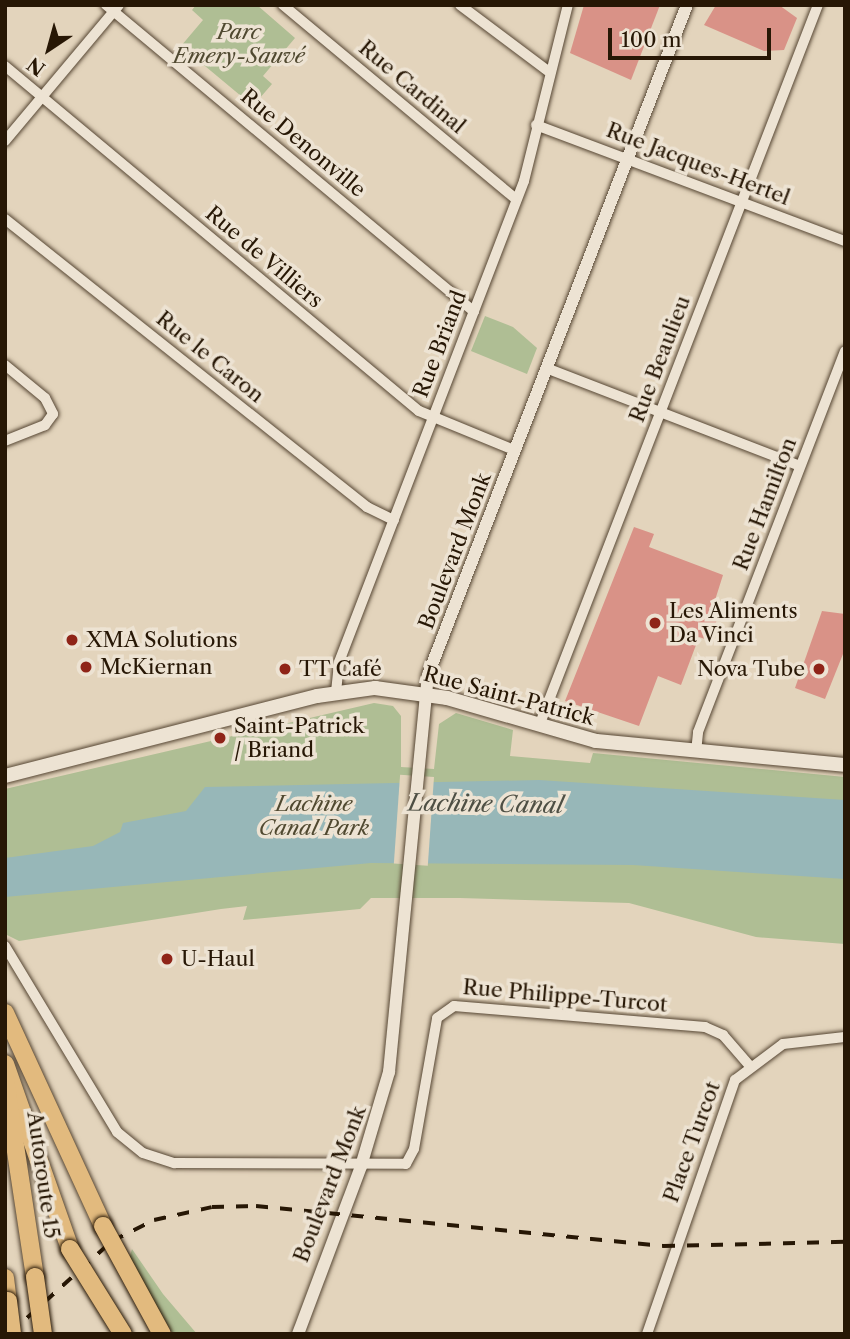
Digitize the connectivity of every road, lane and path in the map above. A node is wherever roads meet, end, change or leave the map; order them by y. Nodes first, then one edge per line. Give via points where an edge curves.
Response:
1 (283, 5) edge
2 (460, 5) edge
3 (568, 5) edge
4 (687, 5) edge
5 (818, 5) edge
6 (113, 7) edge
7 (5, 66) edge
8 (548, 71) junction
9 (43, 97) junction
10 (537, 125) junction
11 (5, 141) edge
12 (628, 158) junction
13 (516, 199) junction
14 (742, 201) junction
15 (5, 219) edge
16 (845, 241) edge
17 (474, 312) junction
18 (845, 351) edge
19 (5, 365) edge
20 (546, 369) junction
21 (660, 412) junction
22 (433, 417) junction
23 (5, 441) edge
24 (514, 450) junction
25 (800, 466) junction
26 (394, 520) junction
27 (335, 692) junction
28 (424, 694) junction
29 (538, 726) junction
30 (696, 752) junction
31 (845, 765) edge
32 (5, 776) edge
33 (5, 946) edge
34 (5, 1013) edge
35 (845, 1037) edge
36 (5, 1064) edge
37 (749, 1065) junction
38 (5, 1079) edge
39 (361, 1166) junction
40 (5, 1278) edge
41 (12, 1334) edge
42 (43, 1334) edge
43 (123, 1334) edge
44 (162, 1334) edge
45 (298, 1334) edge
46 (647, 1334) edge

1 - 13 street, Rue Cardinal
2 - 8 street
3 - 8 street, Rue Briand
4 - 12 street, Boulevard Monk
5 - 14 street, Rue Beaulieu
6 - 9 street
6 - 17 street, Rue Denonville
7 - 9 street, Rue de Villiers
8 - 10 street, Rue Briand
9 - 11 street
9 - 22 street, Rue de Villiers
10 - 12 street, Rue Jacques-Hertel
10 - 13 street, Rue Briand
12 - 14 street, Rue Jacques-Hertel
12 - 20 street, Boulevard Monk
13 - 17 street, Rue Briand
14 - 16 street, Rue Jacques-Hertel
14 - 21 street, Rue Beaulieu
15 - 26 street, Rue le Caron via 367,507
17 - 22 street, Rue Briand
18 - 25 street, Rue Hamilton
19 - 23 street via 45,398 52,414 45,425
20 - 21 street
20 - 24 street, Boulevard Monk
21 - 25 street
21 - 29 street, Rue Beaulieu
22 - 24 street, Rue de Villiers
22 - 26 street, Rue Briand
24 - 28 street, Boulevard Monk
25 - 30 street, Rue Hamilton via 698,732
26 - 27 street, Rue Briand via 336,672
27 - 28 main road, Rue Saint-Patrick via 375,688
27 - 32 main road, Rue Saint-Patrick
28 - 29 main road, Rue Saint-Patrick
28 - 39 street, Boulevard Monk via 389,1072
29 - 30 main road, Rue Saint-Patrick via 596,741
30 - 31 main road, Rue Saint-Patrick
33 - 39 street via 114,1127 143,1153 182,1163
34 - 44 highway, bridge via 103,1226
35 - 37 street, Place Turcot via 789,1042
36 - 43 highway, bridge via 69,1249
37 - 39 street, Rue Philippe-Turcot via 723,1035 705,1027 451,1007 437,1018 410,1160 395,1167
37 - 46 street, Place Turcot via 723,1104
38 - 42 highway, Autoroute 15, bridge
39 - 45 street, Boulevard Monk
40 - 41 highway, bridge

